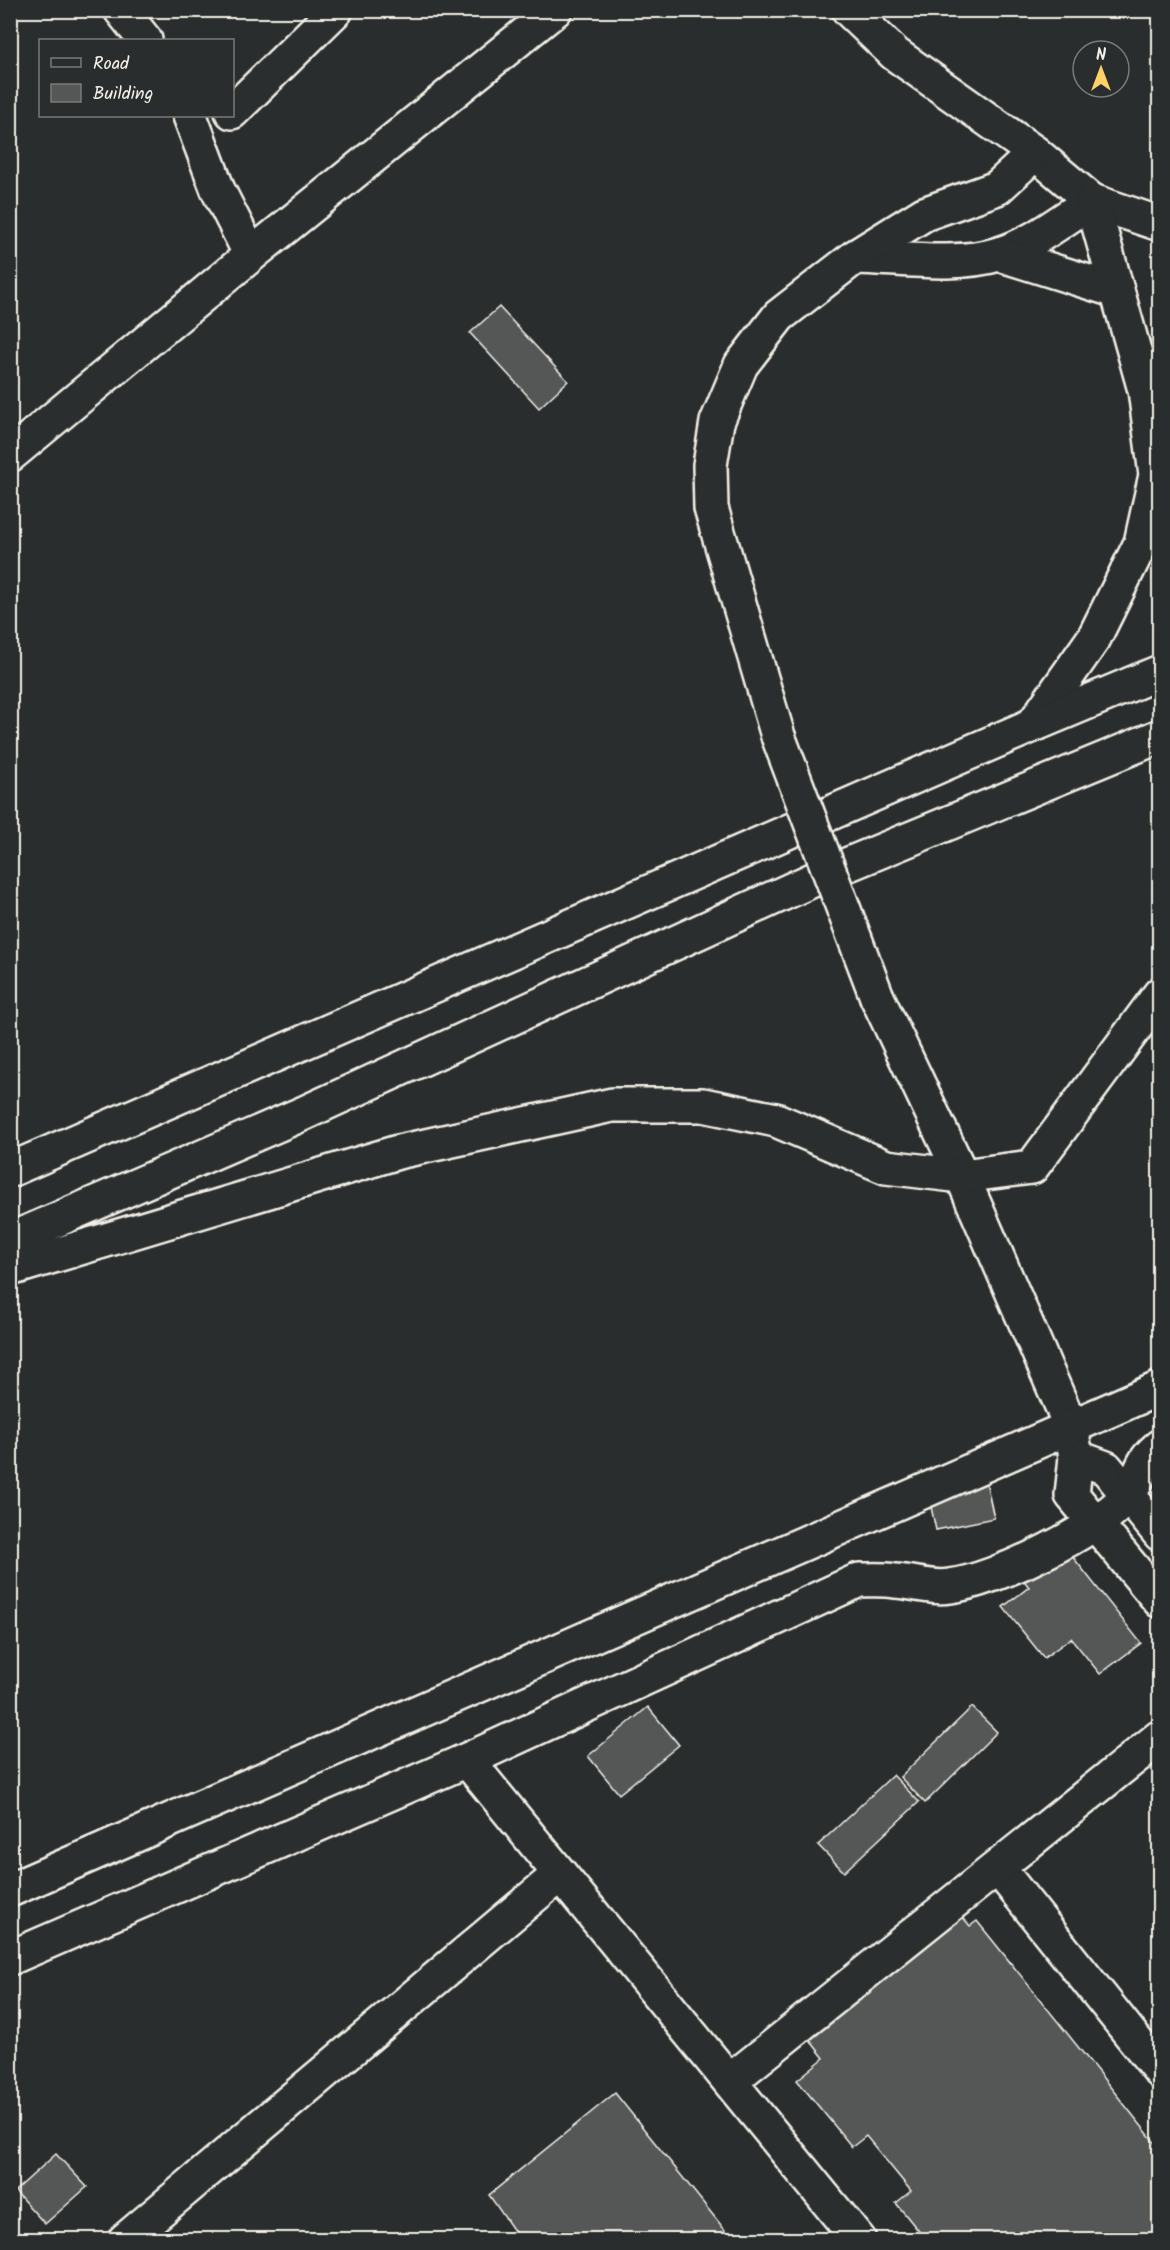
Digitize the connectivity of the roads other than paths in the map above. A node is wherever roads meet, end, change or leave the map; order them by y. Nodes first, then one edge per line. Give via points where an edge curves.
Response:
1 (121, 10) edge
2 (336, 10) edge
3 (555, 10) edge
4 (849, 10) edge
5 (144, 39) edge
6 (234, 110) edge
7 (225, 117) edge
8 (195, 129) edge
9 (1035, 153) junction
10 (1092, 201) junction
11 (1160, 224) edge
12 (999, 254) junction
13 (251, 255) junction
14 (855, 257) junction
15 (1117, 291) junction
16 (10, 455) edge
17 (1160, 672) edge
18 (1033, 725) junction
19 (1160, 736) edge
20 (1160, 994) edge
21 (10, 1170) edge
22 (962, 1176) junction
23 (10, 1240) edge
24 (10, 1269) edge
25 (1160, 1388) edge
26 (1073, 1442) junction
27 (1160, 1446) edge
28 (1128, 1495) junction
29 (1095, 1524) junction
30 (1160, 1534) edge
31 (1160, 1601) edge
32 (1160, 1737) edge
33 (467, 1760) junction
34 (998, 1868) junction
35 (560, 1874) junction
36 (10, 1890) edge
37 (10, 1958) edge
38 (1160, 2071) edge
39 (730, 2082) junction
40 (125, 2240) edge
41 (859, 2240) edge

1 - 5 main road
2 - 6 main road
3 - 13 main road
4 - 9 main road via 895,54
7 - 8 main road
8 - 13 main road via 218,190
9 - 10 main road
9 - 14 main road via 997,188 924,214
10 - 11 main road
10 - 12 main road via 1030,241
10 - 15 main road
12 - 14 main road via 967,260
12 - 15 main road
13 - 16 main road
14 - 22 main road, bridge via 778,316 741,365 717,422 710,465 711,508 778,736 878,997
15 - 18 main road via 1144,390 1156,475 1141,543 1094,638
17 - 18 main road
18 - 21 main road
19 - 23 main road via 832,871 302,1114
20 - 22 main road via 1032,1167
22 - 24 main road via 886,1167 776,1120 703,1105 612,1105 398,1152
22 - 26 main road
25 - 26 main road
26 - 28 main road via 1106,1468
26 - 29 main road via 1072,1494
26 - 36 main road
27 - 28 main road via 1146,1457
28 - 29 main road
28 - 30 main road
29 - 31 main road
29 - 33 main road via 981,1580 948,1587 859,1580
32 - 34 main road
33 - 35 main road
33 - 37 main road
34 - 38 main road
34 - 39 main road
35 - 39 main road
35 - 40 main road
39 - 41 main road

